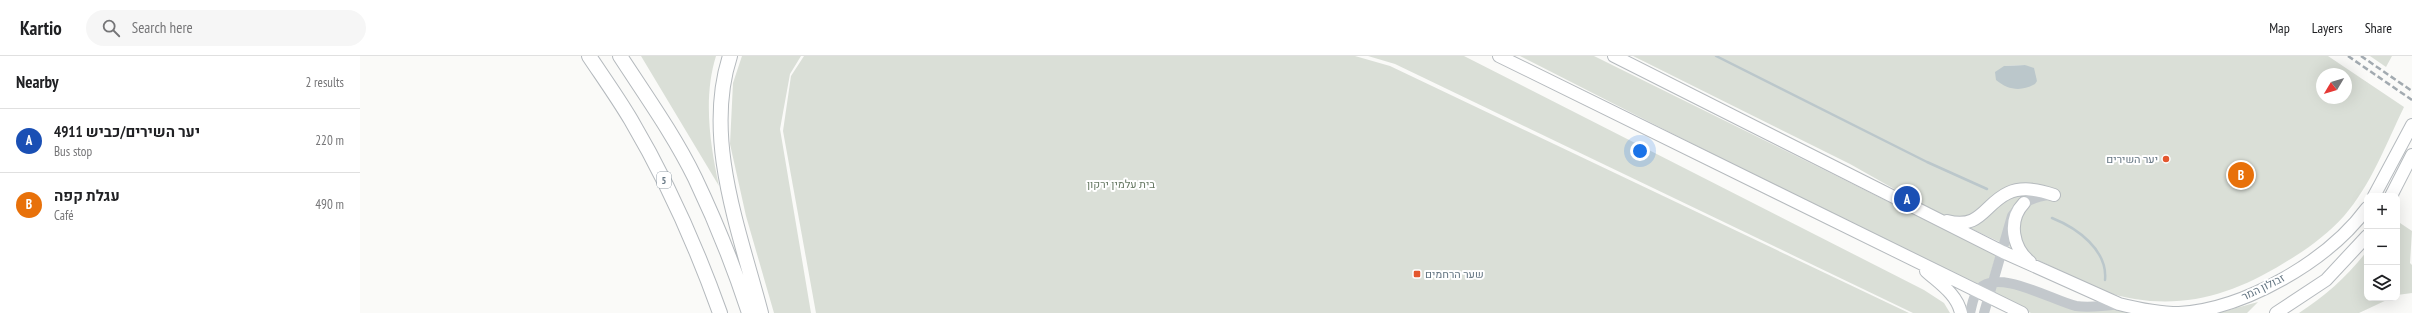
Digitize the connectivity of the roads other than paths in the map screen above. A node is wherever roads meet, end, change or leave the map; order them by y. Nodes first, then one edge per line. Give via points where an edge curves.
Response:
1 (589, 56) edge
2 (620, 56) edge
3 (730, 56) edge
4 (1499, 56) edge
5 (1614, 56) edge
6 (2412, 125) edge
7 (2412, 155) edge
8 (2376, 193) edge
9 (2393, 193) edge
10 (2054, 195) joint
11 (2024, 203) junction
12 (2364, 211) edge
13 (1933, 217) junction
14 (2364, 239) edge
15 (2002, 252) junction
16 (1905, 256) junction
17 (2041, 270) junction
18 (1992, 283) junction
19 (1982, 294) junction
20 (2119, 304) junction
21 (720, 313) edge
22 (749, 313) edge
23 (761, 313) edge
24 (1961, 313) edge
25 (1970, 313) edge
26 (1984, 313) edge
27 (2022, 313) edge
28 (2276, 313) edge

1 - 21 highway, 5 via 631,120 668,188
2 - 22 highway via 643,89 694,177 722,238
3 - 23 highway via 721,97 722,147 730,190
4 - 16 main road
5 - 13 main road
6 - 8 main road
7 - 9 main road
10 - 11 street via 2039,196
10 - 13 main road via 2036,190 2016,190 2003,196 1980,217 1970,222 1956,223
11 - 15 street via 2012,216
11 - 17 main road via 2014,224 2014,239 2024,256
12 - 20 main road, זבולון המר via 2344,234 2314,259 2279,281 2243,298 2179,313 2153,312
13 - 15 main road, זבולון המר
14 - 28 main road via 2326,280
15 - 17 main road, זבולון המר
15 - 18 street
16 - 19 main road
16 - 24 main road via 1951,293
17 - 20 main road, זבולון המר
18 - 19 street
18 - 20 street via 2002,282 2020,286 2077,306
19 - 25 street
19 - 26 street
19 - 27 main road

